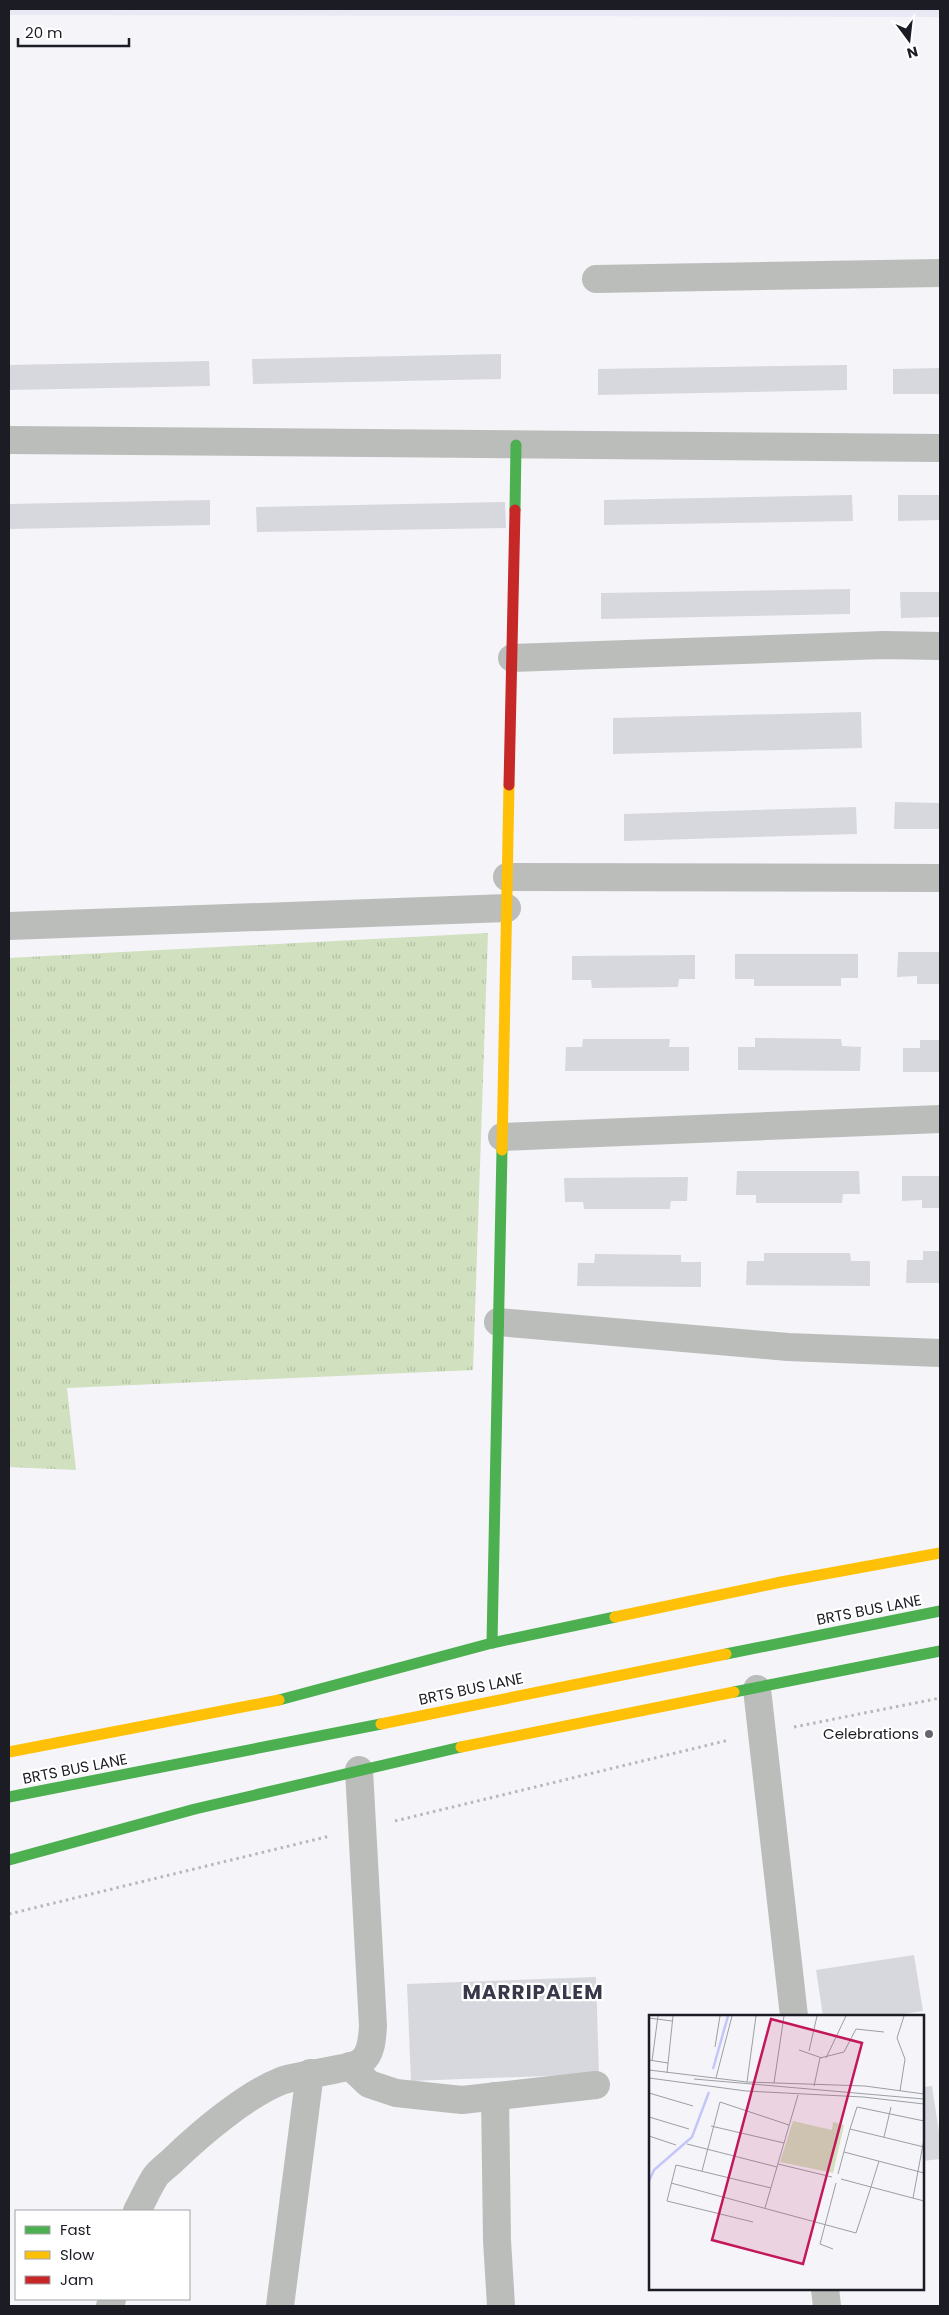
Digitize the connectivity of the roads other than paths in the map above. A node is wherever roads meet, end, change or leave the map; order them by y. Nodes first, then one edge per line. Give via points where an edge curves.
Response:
1 (940, 273) edge
2 (596, 279) dead end
3 (9, 440) edge
4 (516, 445) junction
5 (940, 448) edge
6 (940, 646) edge
7 (512, 658) junction
8 (508, 877) junction
9 (940, 878) edge
10 (507, 908) junction
11 (9, 926) edge
12 (940, 1119) edge
13 (502, 1138) junction
14 (498, 1322) junction
15 (940, 1353) edge
16 (940, 1553) edge
17 (940, 1612) edge
18 (492, 1643) junction
19 (940, 1651) edge
20 (757, 1689) junction
21 (9, 1752) edge
22 (359, 1770) junction
23 (9, 1797) edge
24 (9, 1860) edge
25 (794, 2015) edge
26 (350, 2066) junction
27 (310, 2073) junction
28 (596, 2085) dead end
29 (495, 2096) junction
30 (138, 2210) edge
31 (825, 2290) edge
32 (280, 2306) edge
33 (501, 2306) edge
34 (827, 2306) edge

1 - 2 street
3 - 4 street
4 - 5 street
4 - 7 main road
6 - 7 street via 884,645
7 - 8 main road
8 - 9 street
8 - 10 main road
10 - 11 street
10 - 13 main road
12 - 13 street
13 - 14 main road
14 - 15 street via 788,1347
14 - 18 main road
16 - 18 main road via 781,1582
17 - 23 main road, BRTS BUS LANE
18 - 21 main road via 294,1697
19 - 20 main road
20 - 22 main road
20 - 25 street
22 - 24 main road via 222,1801
22 - 26 street via 373,2026 367,2056 362,2062
26 - 27 street
26 - 29 street via 369,2084 396,2093 462,2100
27 - 30 street via 280,2081 244,2102 181,2152 155,2176
27 - 32 street
28 - 29 street
29 - 33 street
31 - 34 street

